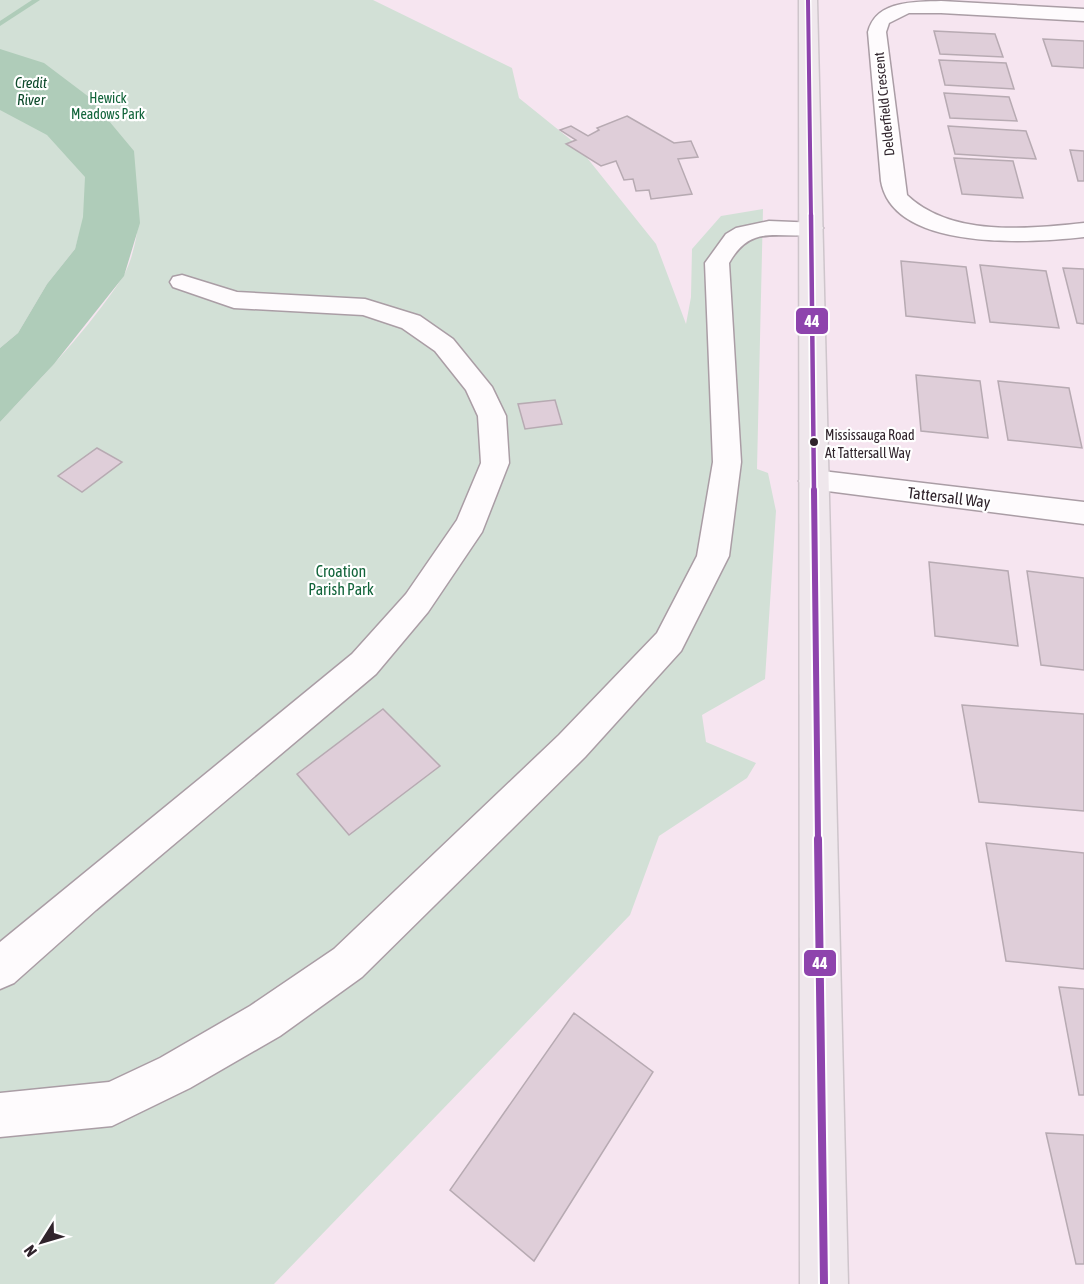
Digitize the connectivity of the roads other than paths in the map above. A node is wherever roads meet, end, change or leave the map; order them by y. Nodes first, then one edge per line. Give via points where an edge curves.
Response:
1 (808, 0) edge
2 (1084, 15) edge
3 (811, 228) junction
4 (1084, 230) edge
5 (182, 282) dead end
6 (814, 481) junction
7 (1084, 513) edge
8 (0, 969) edge
9 (0, 1115) edge
10 (824, 1284) edge

1 - 3 main road
2 - 4 street, Delderfield Crescent via 906,8 880,20 877,32 891,181 896,198 912,212 953,228 1015,233
3 - 6 main road
3 - 9 street via 763,228 739,234 725,246 717,263 727,462 713,556 669,642 572,746 348,963 265,1021 112,1104
5 - 8 street via 234,300 365,307 411,322 444,345 478,387 492,416 495,463 471,524 417,603 364,664
6 - 7 street, Tattersall Way
6 - 10 main road

